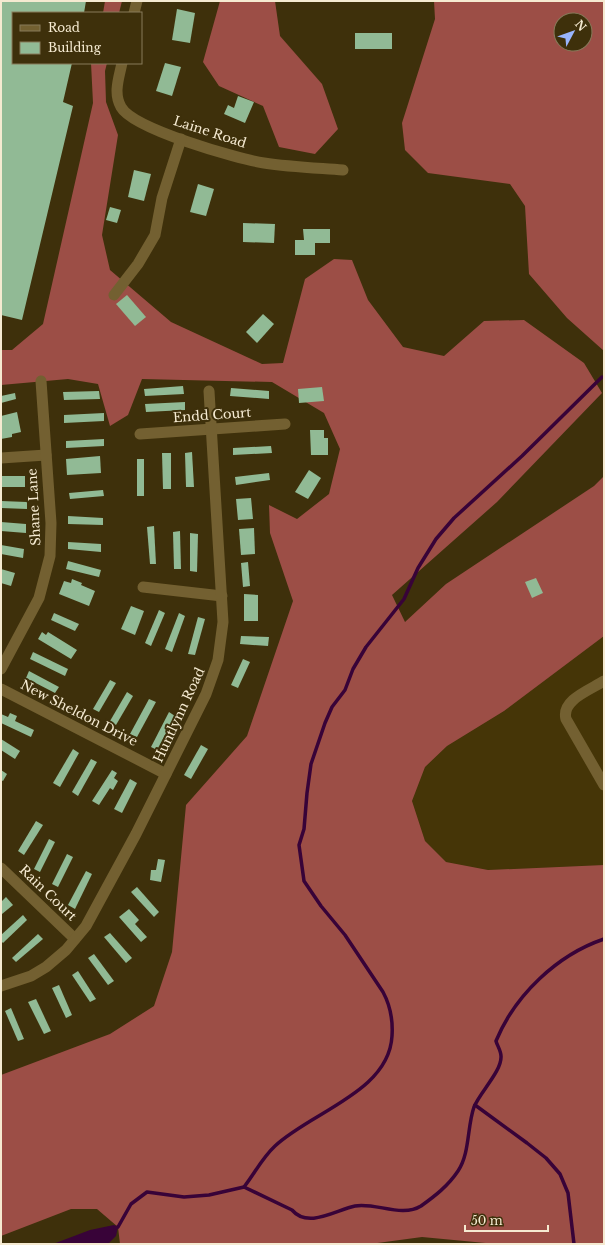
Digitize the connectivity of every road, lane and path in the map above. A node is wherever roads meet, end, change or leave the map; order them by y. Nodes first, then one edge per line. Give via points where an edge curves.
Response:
1 (137, 1) edge
2 (134, 12) edge
3 (122, 64) edge
4 (181, 139) junction
5 (343, 170) dead end
6 (114, 295) dead end
7 (41, 381) dead end
8 (209, 391) dead end
9 (285, 424) dead end
10 (212, 429) junction
11 (140, 434) dead end
12 (46, 455) junction
13 (1, 458) edge
14 (143, 587) dead end
15 (222, 596) junction
16 (1, 669) edge
17 (604, 681) edge
18 (1, 689) edge
19 (166, 774) junction
20 (604, 785) edge
21 (1, 868) edge
22 (75, 939) junction
23 (1, 986) edge

1 - 2 street
3 - 4 street, Laine Road via 117,98 124,112 140,122
4 - 5 street, Laine Road via 264,163
4 - 6 street via 162,198 155,235 138,264
7 - 12 street, Shane Lane
8 - 10 street, Huntlynn Road
9 - 10 street, Endd Court
10 - 11 street, Endd Court
10 - 15 street, Huntlynn Road
12 - 13 street
12 - 16 street, Shane Lane via 51,523 50,556 32,612
14 - 15 street
15 - 19 street, Huntlynn Road via 224,622 214,678
17 - 20 street via 573,700 564,712
18 - 19 street, New Sheldon Drive
19 - 22 street, Huntlynn Road via 102,900
21 - 22 street, Rain Court
22 - 23 street, Huntlynn Road via 46,967 31,976

